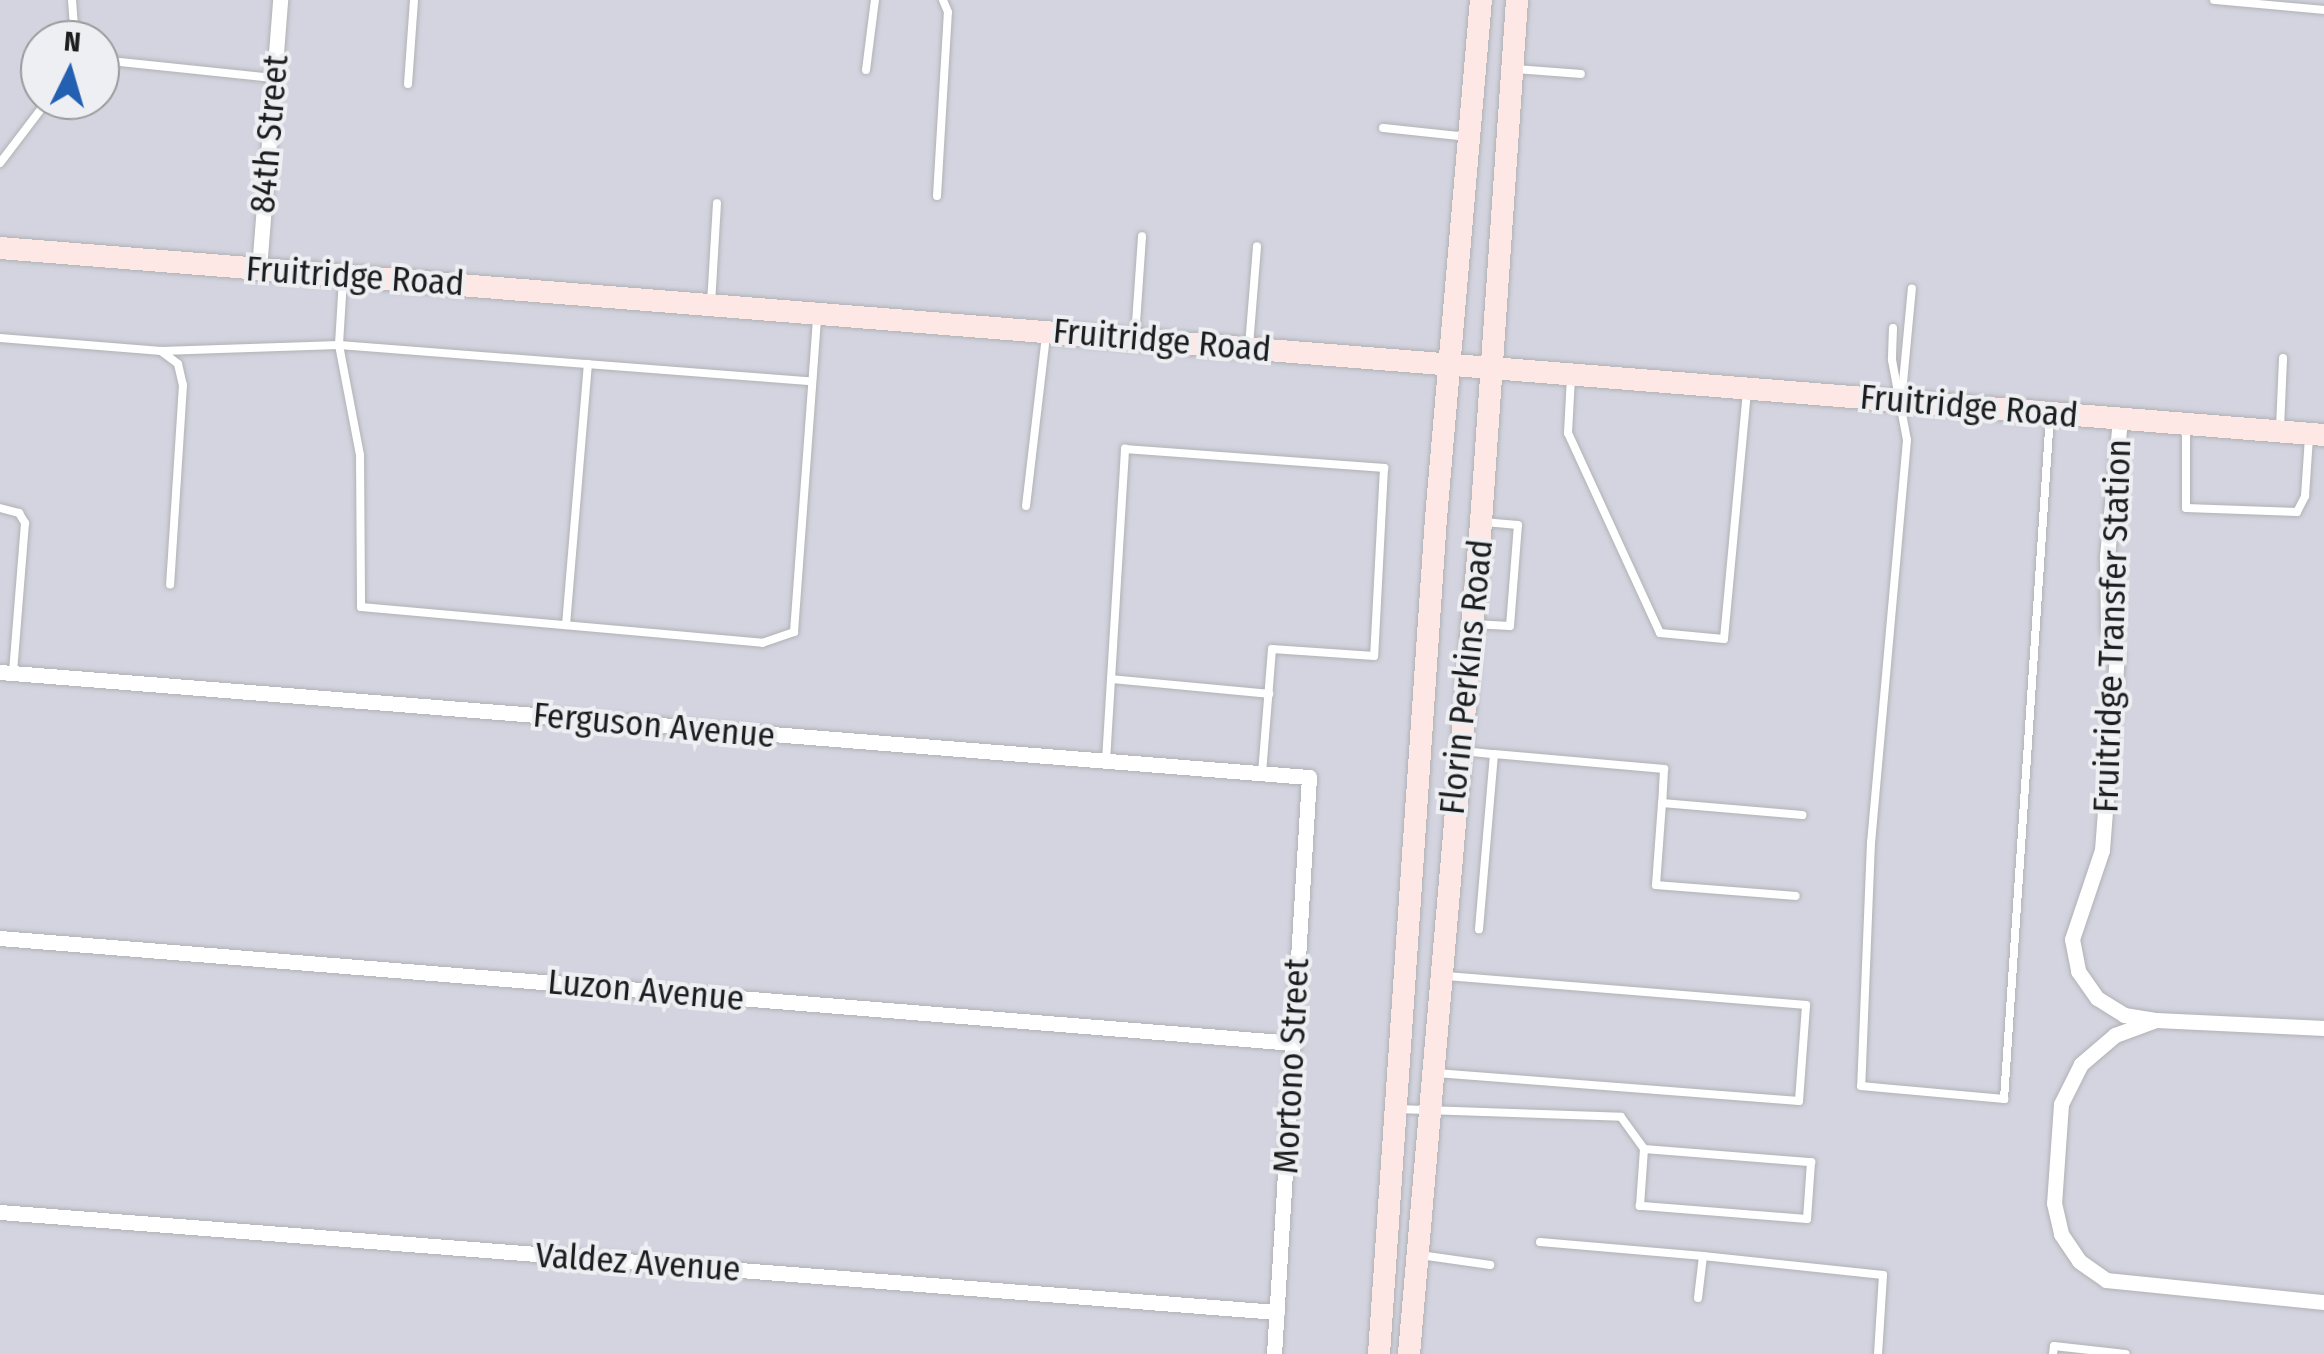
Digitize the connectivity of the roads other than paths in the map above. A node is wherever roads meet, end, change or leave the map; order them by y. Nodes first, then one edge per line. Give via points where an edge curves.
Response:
1 (280, 0) edge
2 (414, 0) edge
3 (875, 0) edge
4 (943, 0) edge
5 (1517, 0) edge
6 (2214, 0) edge
7 (1481, 4) edge
8 (2324, 10) edge
9 (120, 62) edge
10 (1511, 66) junction
11 (866, 70) dead end
12 (1581, 74) dead end
13 (274, 78) junction
14 (408, 84) dead end
15 (33, 120) edge
16 (1383, 128) dead end
17 (1468, 136) junction
18 (0, 163) edge
19 (936, 196) dead end
20 (717, 203) dead end
21 (1142, 236) dead end
22 (1257, 246) dead end
23 (0, 248) edge
24 (258, 269) junction
25 (344, 275) junction
26 (1912, 288) dead end
27 (711, 304) junction
28 (817, 312) junction
29 (1892, 328) dead end
30 (1046, 331) junction
31 (0, 338) edge
32 (1134, 338) junction
33 (339, 346) junction
34 (1249, 347) junction
35 (161, 351) junction
36 (2283, 358) dead end
37 (1449, 363) junction
38 (588, 364) junction
39 (1492, 366) junction
40 (1572, 373) junction
41 (812, 381) junction
42 (1748, 388) junction
43 (1901, 400) junction
44 (2050, 413) junction
45 (2120, 418) junction
46 (2186, 424) junction
47 (2280, 432) junction
48 (2317, 435) edge
49 (1026, 506) dead end
50 (0, 508) edge
51 (1481, 522) junction
52 (170, 585) dead end
53 (1471, 624) junction
54 (566, 625) junction
55 (6, 672) edge
56 (1111, 679) junction
57 (1269, 694) junction
58 (1458, 750) junction
59 (1494, 754) junction
60 (1106, 761) junction
61 (1262, 774) junction
62 (1308, 777) joint
63 (1662, 804) junction
64 (1802, 815) dead end
65 (1796, 896) dead end
66 (1479, 929) dead end
67 (0, 938) edge
68 (1437, 975) junction
69 (2156, 1020) junction
70 (2324, 1028) edge
71 (1293, 1043) junction
72 (1430, 1072) junction
73 (1397, 1109) junction
74 (1428, 1111) junction
75 (1644, 1149) junction
76 (0, 1212) edge
77 (1540, 1242) dead end
78 (1417, 1255) junction
79 (1702, 1256) junction
80 (1490, 1265) dead end
81 (1698, 1298) dead end
82 (2324, 1302) edge
83 (1277, 1312) junction
84 (1274, 1354) edge
85 (1380, 1354) edge
86 (1408, 1354) edge
87 (1878, 1354) edge
88 (2053, 1354) edge
89 (2126, 1354) edge

1 - 13 street, 84th Street
2 - 14 lane
3 - 11 lane
4 - 19 lane
5 - 10 main road, Florin Perkins Road
6 - 8 lane
7 - 10 main road via 1500,20
7 - 17 main road, Florin Perkins Road
9 - 13 lane
10 - 12 lane
10 - 39 main road, Florin Perkins Road
13 - 24 street, 84th Street
15 - 18 lane
16 - 17 lane
17 - 37 main road, Florin Perkins Road
20 - 27 lane
21 - 32 lane
22 - 34 lane
23 - 24 main road, Fruitridge Road
24 - 25 main road, Fruitridge Road
25 - 27 main road, Fruitridge Road
25 - 33 lane
26 - 43 lane
27 - 28 main road, Fruitridge Road
28 - 30 main road, Fruitridge Road
28 - 41 lane
29 - 43 lane
30 - 32 main road, Fruitridge Road
30 - 49 lane
31 - 35 lane
32 - 34 main road, Fruitridge Road
33 - 35 lane
33 - 38 lane
33 - 54 lane via 360,455 360,607
34 - 37 main road, Fruitridge Road
35 - 52 lane via 178,364 184,385
36 - 47 lane
37 - 39 main road, Fruitridge Road
37 - 73 main road, Florin Perkins Road
38 - 41 lane
38 - 54 lane
39 - 40 main road, Fruitridge Road
39 - 51 main road, Florin Perkins Road
40 - 42 main road, Fruitridge Road
40 - 42 lane via 1568,433 1660,634 1724,640
41 - 54 lane via 794,632 762,643
42 - 43 main road, Fruitridge Road
43 - 44 main road, Fruitridge Road
43 - 44 lane via 1907,440 1871,842 1861,1086 2004,1099
44 - 45 main road, Fruitridge Road
45 - 46 main road, Fruitridge Road
45 - 69 street, Fruitridge Transfer Station via 2107,556 2108,630 2116,655 2102,850 2072,938 2078,970 2097,998 2124,1015
46 - 47 main road, Fruitridge Road
46 - 48 lane via 2186,508 2297,512
47 - 48 main road, Fruitridge Road
50 - 55 lane via 19,512 26,523 22,594
51 - 53 main road, Florin Perkins Road
51 - 53 lane via 1518,525 1510,626
53 - 58 main road, Florin Perkins Road
55 - 60 street, Ferguson Avenue
56 - 57 lane
56 - 57 lane via 1125,449 1384,468 1374,656 1272,650
56 - 60 lane
57 - 61 lane
58 - 59 lane
58 - 68 main road, Florin Perkins Road
59 - 63 lane via 1664,769
59 - 66 lane
60 - 61 street, Ferguson Avenue
61 - 62 street, Ferguson Avenue
62 - 71 street, Mortono Street
63 - 64 lane
63 - 65 lane via 1656,885
67 - 71 street, Luzon Avenue
68 - 72 main road, Florin Perkins Road
68 - 72 lane via 1806,1005 1800,1101
69 - 70 street, Fruitridge Transfer Station
69 - 82 street, Fruitridge Transfer Station via 2115,1035 2081,1064 2062,1104 2054,1203 2061,1234 2080,1261 2106,1280
71 - 83 street, Mortono Street
72 - 74 main road, Florin Perkins Road
73 - 74 lane
73 - 85 main road, Florin Perkins Road
74 - 75 lane via 1621,1117
74 - 78 main road, Florin Perkins Road
75 - 75 lane via 1640,1206 1806,1219 1811,1162
76 - 83 street, Valdez Avenue
77 - 79 lane
78 - 80 lane
78 - 86 main road, Florin Perkins Road
79 - 81 lane
79 - 87 lane via 1883,1274
83 - 84 street, Mortono Street
88 - 89 lane via 2054,1346

